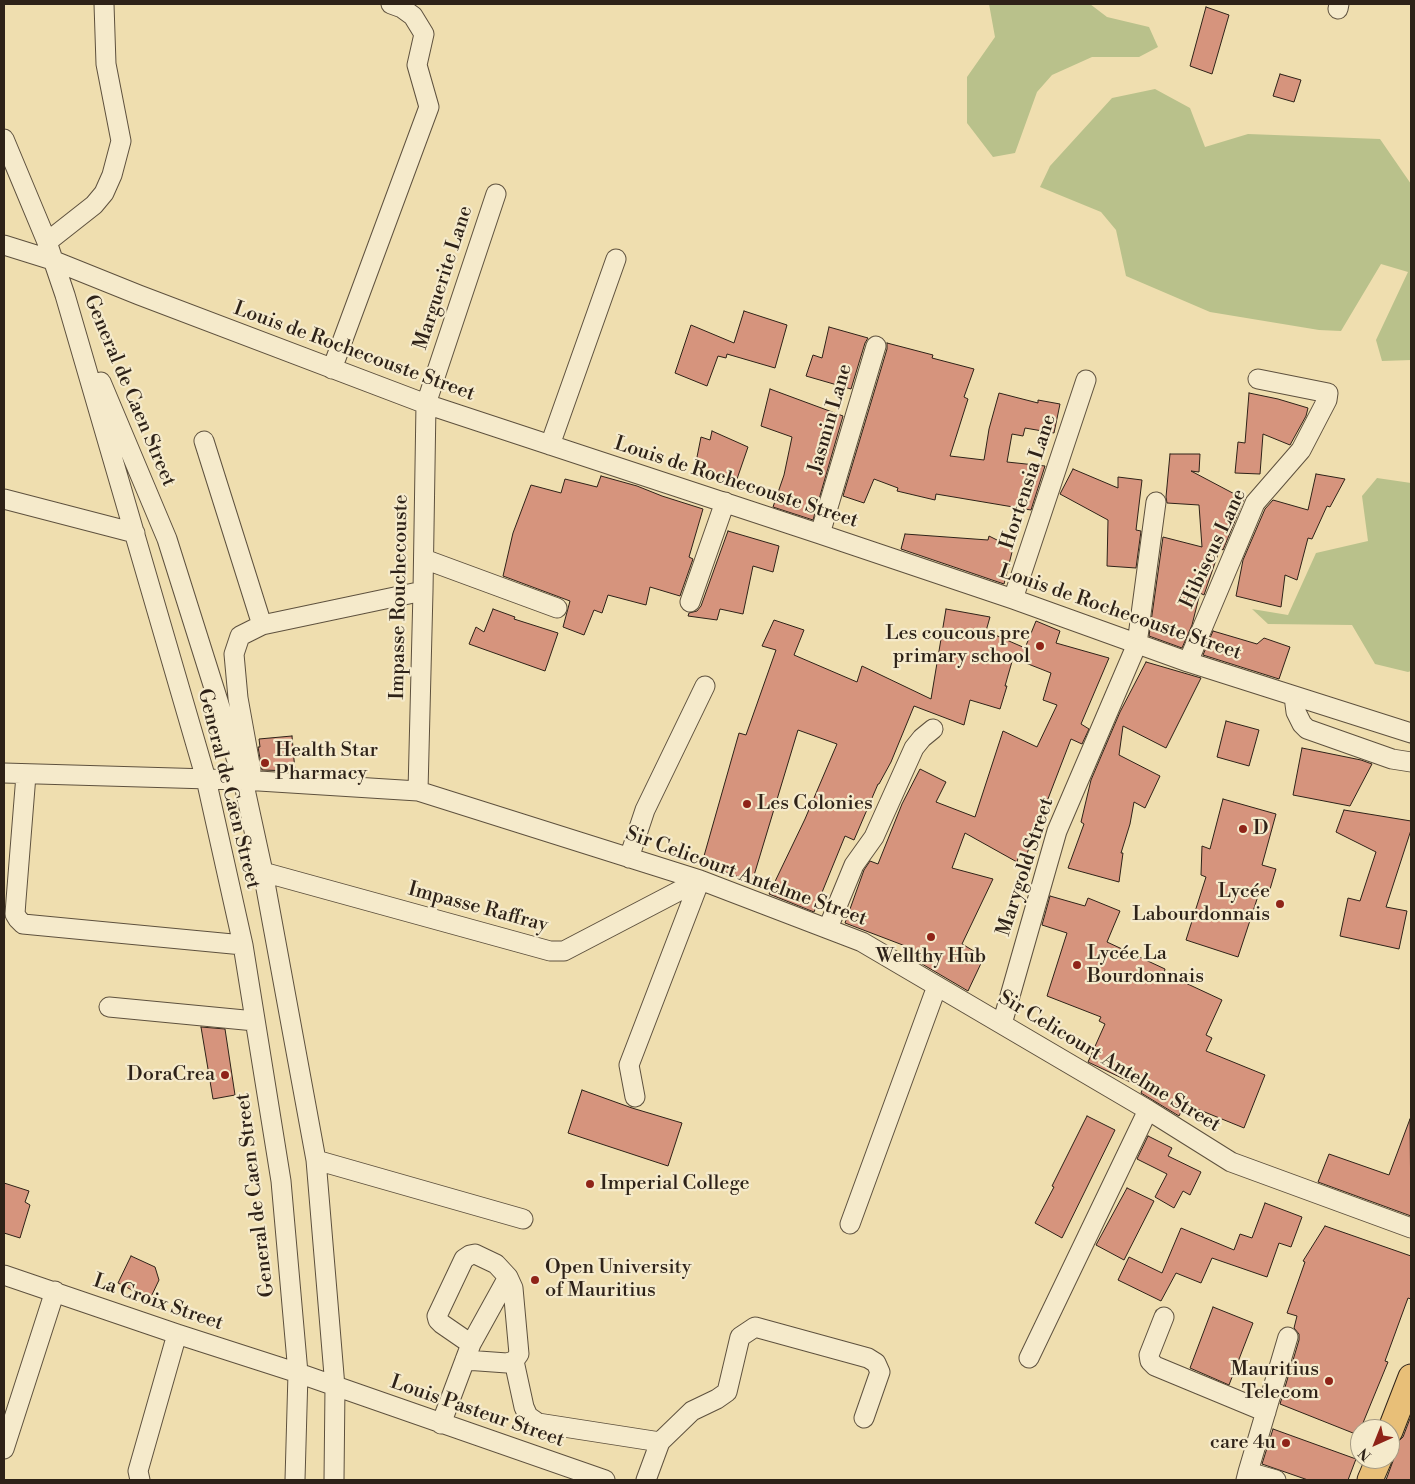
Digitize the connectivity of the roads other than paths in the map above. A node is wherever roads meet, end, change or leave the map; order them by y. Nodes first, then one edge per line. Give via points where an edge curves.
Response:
1 (104, 4) edge
2 (391, 4) edge
3 (4, 139) edge
4 (496, 194) dead end
5 (4, 245) edge
6 (50, 251) junction
7 (616, 258) dead end
8 (64, 295) junction
9 (876, 346) dead end
10 (332, 369) junction
11 (1086, 380) dead end
12 (1258, 380) dead end
13 (426, 404) junction
14 (204, 441) dead end
15 (550, 445) junction
16 (4, 499) edge
17 (725, 502) junction
18 (1156, 502) dead end
19 (135, 533) junction
20 (820, 534) junction
21 (424, 559) junction
22 (423, 590) junction
23 (1013, 599) junction
24 (690, 602) dead end
25 (557, 608) dead end
26 (262, 625) junction
27 (1137, 644) junction
28 (1188, 662) junction
29 (705, 686) dead end
30 (1294, 696) junction
31 (933, 728) dead end
32 (1411, 733) edge
33 (1411, 762) edge
34 (4, 774) edge
35 (26, 775) junction
36 (206, 779) junction
37 (248, 781) junction
38 (418, 790) junction
39 (629, 858) junction
40 (262, 872) junction
41 (700, 880) junction
42 (828, 928) junction
43 (243, 945) junction
44 (937, 986) junction
45 (109, 1006) dead end
46 (255, 1021) junction
47 (1002, 1024) junction
48 (635, 1097) dead end
49 (1148, 1110) junction
50 (316, 1160) junction
51 (523, 1219) dead end
52 (850, 1224) dead end
53 (1411, 1228) edge
54 (4, 1275) edge
55 (508, 1277) junction
56 (55, 1291) junction
57 (1164, 1318) dead end
58 (177, 1334) junction
59 (1288, 1337) dead end
60 (468, 1352) junction
61 (1029, 1358) dead end
62 (514, 1360) junction
63 (298, 1373) junction
64 (1411, 1377) edge
65 (336, 1387) junction
66 (1266, 1412) junction
67 (864, 1418) dead end
68 (1395, 1419) edge
69 (441, 1424) junction
70 (660, 1442) junction
71 (4, 1449) edge
72 (1247, 1476) edge
73 (140, 1480) edge
74 (295, 1480) edge
75 (334, 1480) edge
76 (605, 1480) edge
77 (646, 1480) edge
78 (1276, 1480) edge

1 - 6 street via 106,64 121,142 104,193
2 - 10 street via 412,16 424,34 417,65 429,106
3 - 6 street
4 - 13 street, Marguerite Lane
5 - 6 street, Louis de Rochecouste Street
6 - 8 street
6 - 10 street, Louis de Rochecouste Street via 139,295
7 - 15 street
8 - 19 street, General de Caen Street
8 - 37 street, General de Caen Street via 167,539
9 - 20 street, Jasmin Lane
10 - 13 street, Louis de Rochecouste Street
11 - 23 street, Hortensia Lane
12 - 28 street, Hibiscus Lane via 1328,393 1328,400 1302,450 1255,503
13 - 15 street, Louis de Rochecouste Street
13 - 21 street, Impasse Rouchecouste
14 - 26 street
15 - 17 street, Louis de Rochecouste Street
16 - 19 street
17 - 20 street, Louis de Rochecouste Street
17 - 24 street
18 - 27 street, Marygold Street
19 - 36 street, General de Caen Street
20 - 23 street, Louis de Rochecouste Street
21 - 22 street, Impasse Rouchecouste
21 - 25 street
22 - 26 street
22 - 38 street, Impasse Rouchecouste
23 - 27 street, Louis de Rochecouste Street
26 - 37 street via 240,636 234,654
27 - 28 street, Louis de Rochecouste Street
27 - 47 street, Marygold Street via 1057,831
28 - 30 street, Louis de Rochecouste Street
29 - 39 street via 645,810
30 - 32 street, Louis de Rochecouste Street
30 - 33 street via 1296,712 1307,729 1392,759
31 - 42 street via 914,748 874,837 854,866
34 - 35 street, Sir Celicourt Antelme Street
35 - 36 street, Sir Celicourt Antelme Street
35 - 43 street via 16,907 18,919 23,924
36 - 37 street, Sir Celicourt Antelme Street
36 - 43 street, General de Caen Street
37 - 38 street, Sir Celicourt Antelme Street
37 - 40 street, General de Caen Street
38 - 39 street, Sir Celicourt Antelme Street
39 - 41 street, Sir Celicourt Antelme Street
40 - 41 street, Impasse Raffray via 550,951 564,951
40 - 50 street, General de Caen Street
41 - 42 street, Sir Celicourt Antelme Street
41 - 48 street via 628,1065
42 - 44 street, Sir Celicourt Antelme Street via 862,942
43 - 46 street, General de Caen Street
44 - 47 street, Sir Celicourt Antelme Street
44 - 52 street
45 - 46 street
46 - 63 street, General de Caen Street via 281,1181
47 - 49 street, Sir Celicourt Antelme Street
49 - 53 street, Sir Celicourt Antelme Street via 1231,1162
49 - 61 street
50 - 51 street
50 - 65 street, General de Caen Street
54 - 56 street, La Croix Street
55 - 60 street
55 - 60 street via 496,1264 475,1254 464,1259 436,1316
55 - 62 street via 513,1288 519,1354
56 - 58 street, La Croix Street
56 - 71 street
57 - 66 street via 1149,1355 1155,1366
58 - 63 street, La Croix Street
58 - 73 street via 138,1471
59 - 66 street
60 - 62 street via 507,1363
60 - 69 street
62 - 70 street via 524,1407 528,1416 538,1423
63 - 65 street, La Croix Street
63 - 74 street, General de Caen Street
64 - 68 main road
65 - 69 street, Louis Pasteur Street
65 - 75 street, General de Caen Street
66 - 72 street
67 - 70 street via 880,1372 876,1363 868,1358 755,1327 740,1336 727,1392 717,1400 692,1410
69 - 76 street, Louis Pasteur Street
70 - 77 street
72 - 78 street

